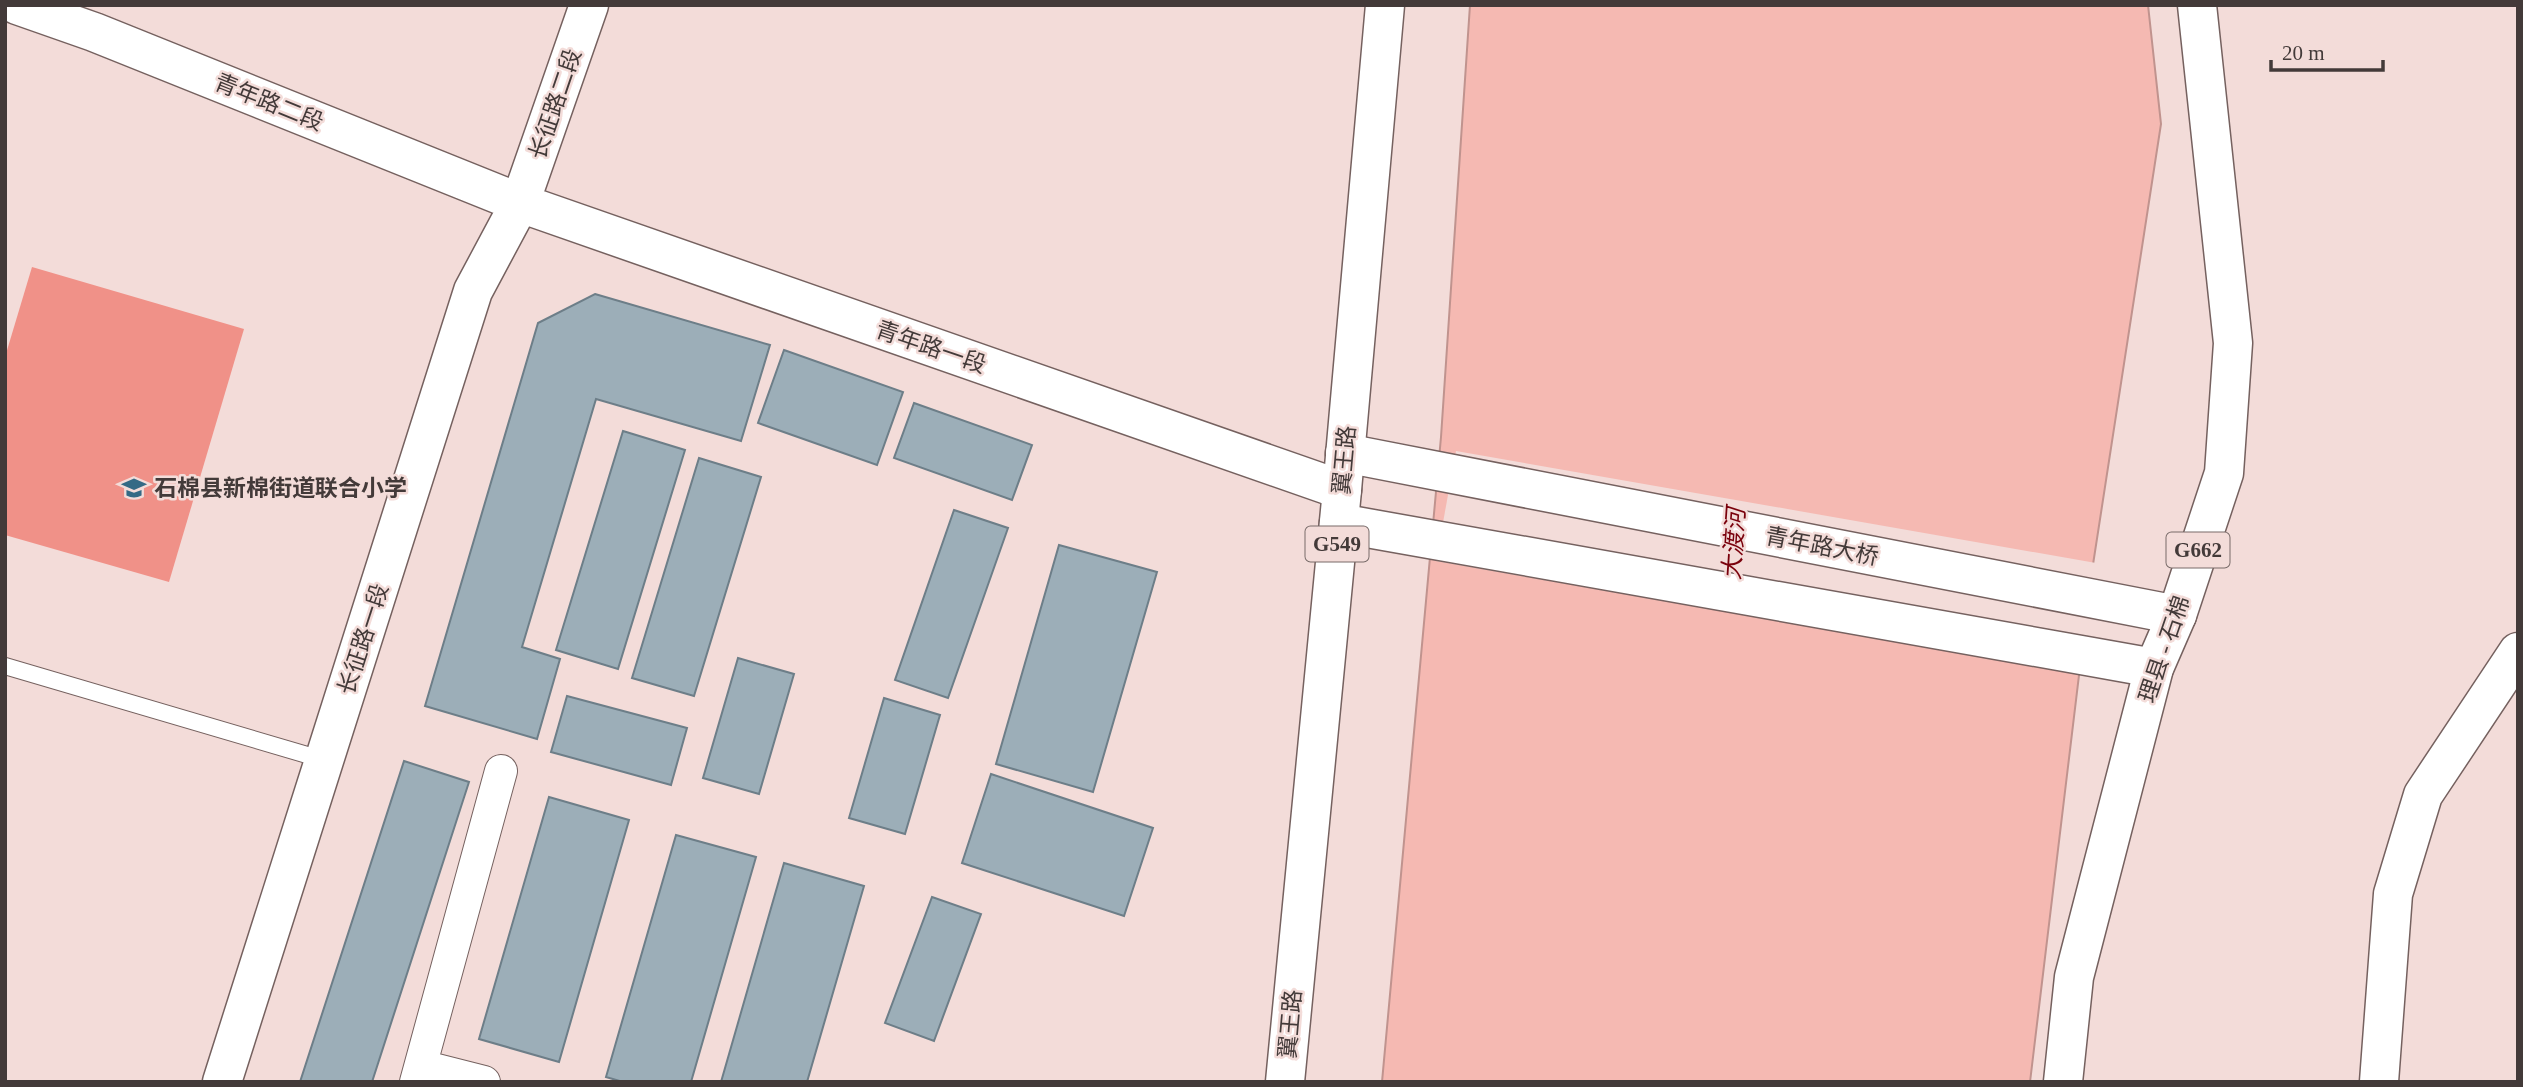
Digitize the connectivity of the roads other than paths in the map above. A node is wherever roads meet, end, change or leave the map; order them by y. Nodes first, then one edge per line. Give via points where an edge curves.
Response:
1 (18, 5) edge
2 (589, 5) edge
3 (1385, 5) edge
4 (2197, 5) edge
5 (520, 203) junction
6 (1345, 453) junction
7 (1340, 507) junction
8 (2177, 615) junction
9 (2518, 652) edge
10 (5, 666) edge
11 (2154, 668) junction
12 (324, 760) junction
13 (501, 771) dead end
14 (419, 1074) edge
15 (222, 1082) edge
16 (484, 1082) edge
17 (1285, 1082) edge
18 (2063, 1082) edge
19 (2379, 1082) edge

1 - 5 main road, 青年路二段
2 - 5 main road, 长征路二段
3 - 6 main road, 翼王路 / G549
4 - 8 main road, 理县 - 石棉 / G662 via 2233,342 2224,473
5 - 7 main road, 青年路一段
5 - 12 main road, 长征路一段 via 473,291
6 - 7 main road, 翼王路 / G549
6 - 8 main road, 青年路大桥
7 - 11 main road
7 - 17 main road, 翼王路 / G549
8 - 11 main road, 理县 - 石棉 / G662
9 - 19 main road via 2423,795 2393,894
10 - 12 lane
11 - 18 main road, 理县 - 石棉 / G662 via 2074,977
12 - 15 main road, 长征路一段
13 - 14 street
14 - 16 street

